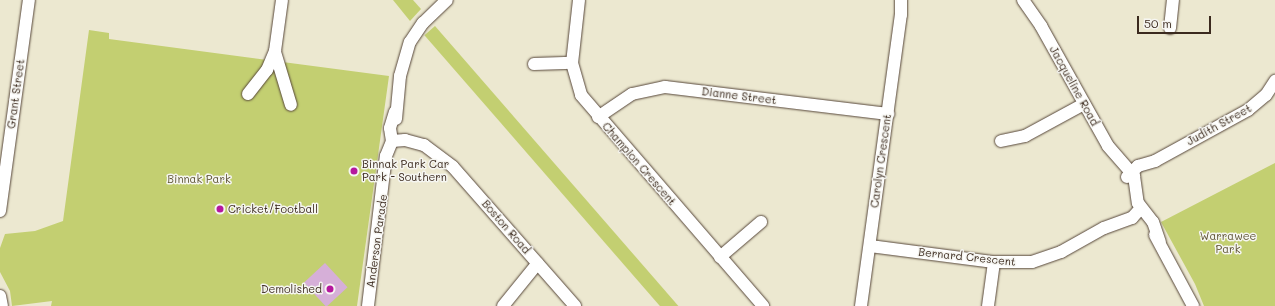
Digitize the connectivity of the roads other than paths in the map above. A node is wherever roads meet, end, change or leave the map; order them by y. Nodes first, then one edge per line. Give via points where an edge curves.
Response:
1 (29, 0) edge
2 (282, 0) edge
3 (447, 0) edge
4 (578, 0) edge
5 (901, 0) edge
6 (907, 0) edge
7 (1023, 0) edge
8 (1033, 0) edge
9 (1173, 0) edge
10 (901, 15) junction
11 (1041, 26) junction
12 (1170, 28) dead end
13 (275, 51) junction
14 (534, 64) dead end
15 (572, 64) junction
16 (1275, 81) edge
17 (248, 94) dead end
18 (1084, 104) junction
19 (291, 105) dead end
20 (888, 114) junction
21 (598, 116) junction
22 (1001, 141) dead end
23 (397, 142) junction
24 (1130, 175) junction
25 (0, 211) edge
26 (1136, 212) junction
27 (761, 222) dead end
28 (870, 246) junction
29 (720, 256) junction
30 (994, 262) junction
31 (541, 267) junction
32 (0, 296) edge
33 (2, 306) edge
34 (368, 306) edge
35 (503, 306) edge
36 (575, 306) edge
37 (763, 306) edge
38 (861, 306) edge
39 (988, 306) edge
40 (1193, 306) edge

1 - 25 street, Grant Street
2 - 13 street
3 - 23 street, Anderson Parade via 423,23 410,42 390,128
4 - 15 street, Champion Crescent
5 - 10 street, Carolyn Crescent
6 - 10 street, Carolyn Crescent
7 - 11 street, Jacqueline Road
8 - 11 street, Jacqueline Road
9 - 12 street
10 - 20 street, Carolyn Crescent
11 - 18 street, Jacqueline Road
13 - 17 street via 267,70
13 - 19 street
14 - 15 street
15 - 21 street, Champion Crescent via 581,95
16 - 24 street, Judith Street via 1266,95 1248,110
18 - 22 street via 1025,136
18 - 24 street, Jacqueline Road via 1108,146
20 - 21 street, Dianne Street via 665,87 632,94
20 - 28 street, Carolyn Crescent
21 - 29 street, Champion Crescent
23 - 31 street, Boston Road via 434,152 457,171
23 - 34 street, Anderson Parade via 386,156 386,176
24 - 26 street
26 - 30 street, Bernard Crescent via 1047,258 1019,263
26 - 40 street via 1153,222 1160,242
27 - 29 street
28 - 30 street, Bernard Crescent
28 - 38 street, Carolyn Crescent
29 - 37 street, Champion Crescent
30 - 39 street
31 - 35 street via 515,289
31 - 36 street, Boston Road
32 - 33 street

